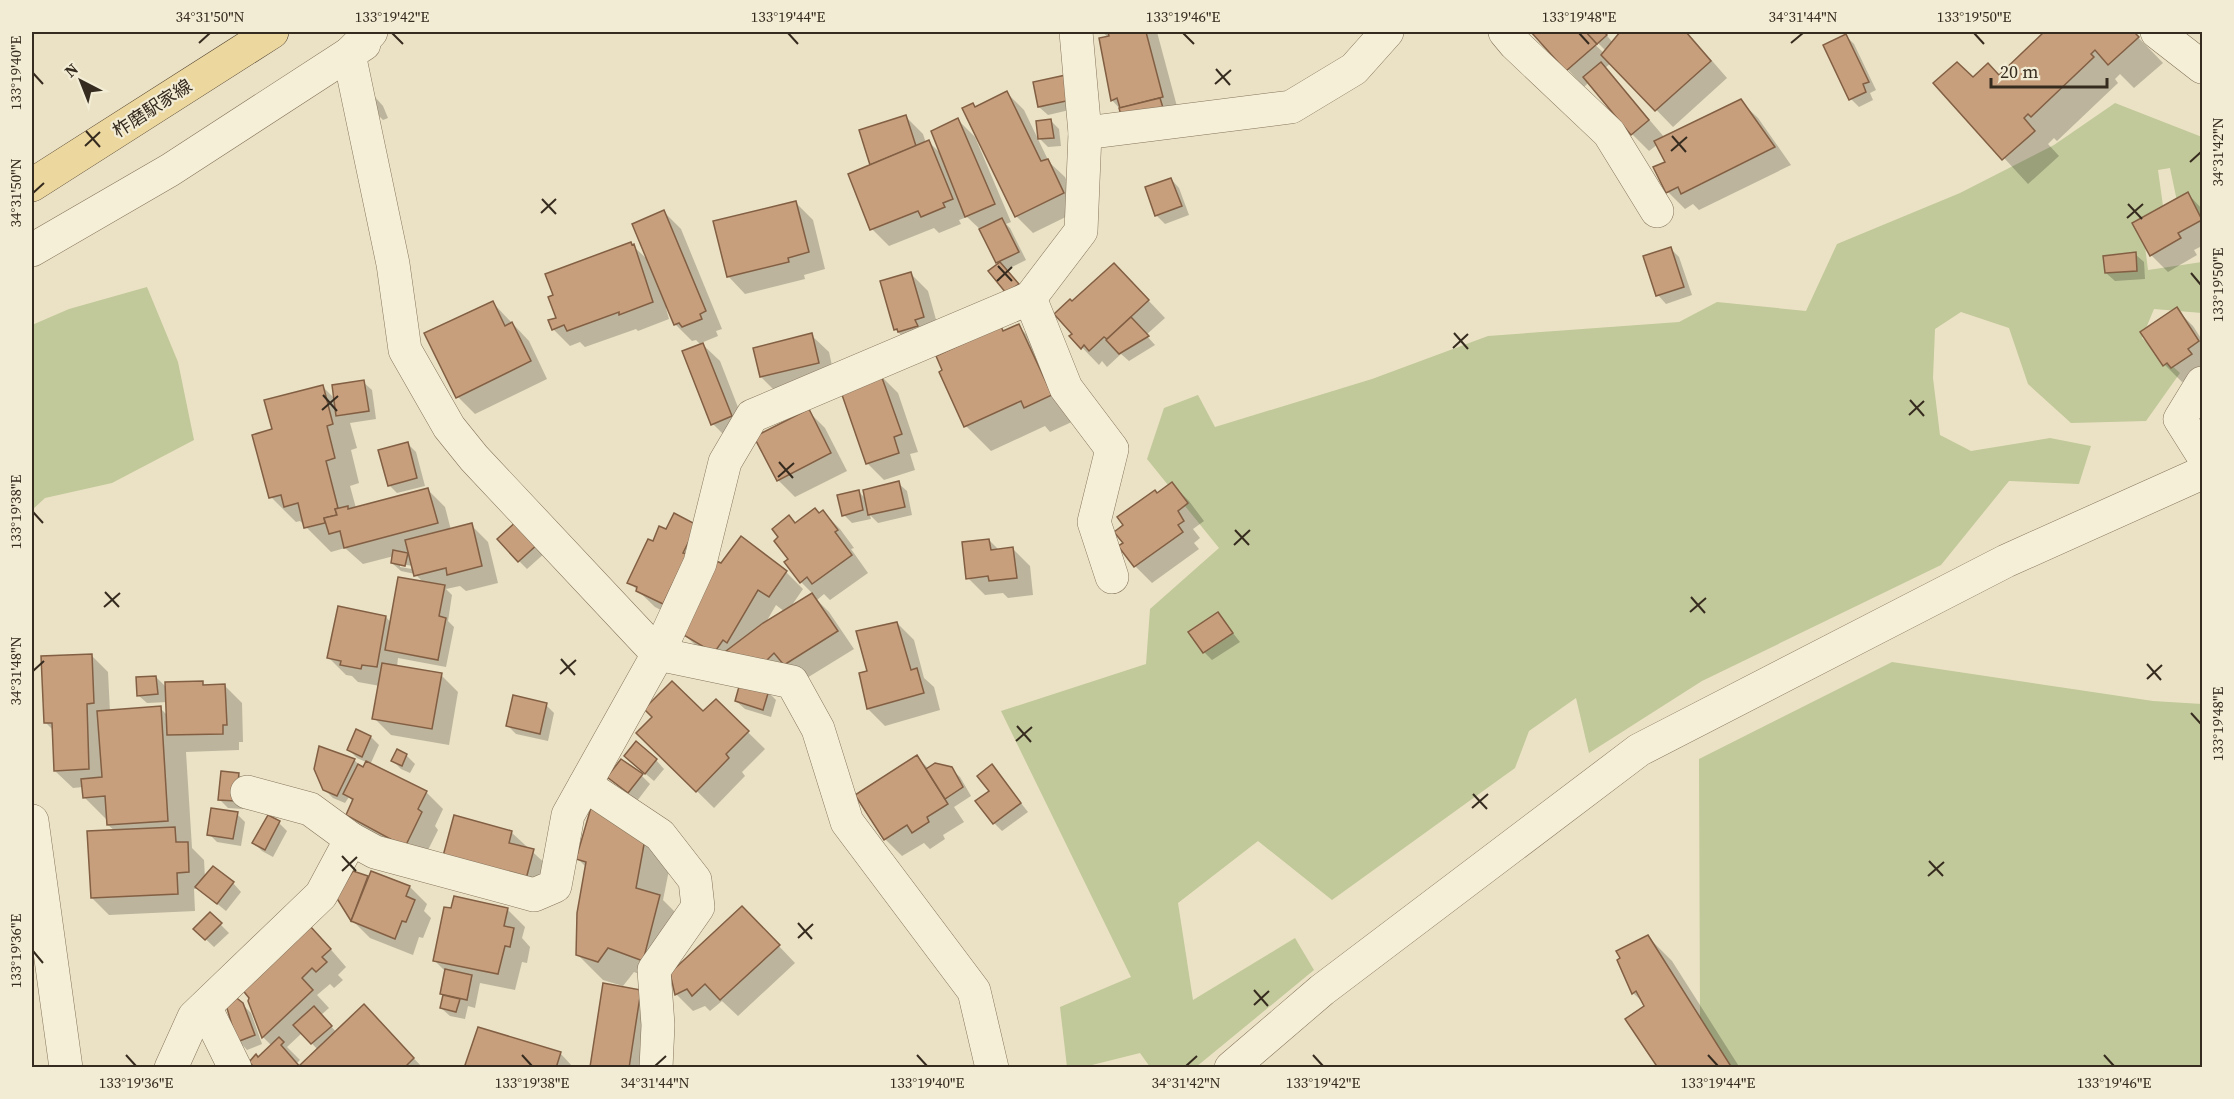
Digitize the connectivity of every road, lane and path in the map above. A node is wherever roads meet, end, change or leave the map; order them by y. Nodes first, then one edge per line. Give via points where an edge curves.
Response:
1 (272, 32) edge
2 (383, 32) edge
3 (1076, 32) edge
4 (1387, 32) edge
5 (1505, 32) edge
6 (2157, 32) edge
7 (360, 43) edge
8 (2202, 67) edge
9 (1085, 133) junction
10 (32, 185) edge
11 (1657, 211) dead end
12 (32, 250) edge
13 (1029, 298) junction
14 (2202, 382) edge
15 (2202, 454) edge
16 (2202, 473) edge
17 (1112, 578) dead end
18 (658, 654) junction
19 (585, 785) junction
20 (247, 792) dead end
21 (32, 821) edge
22 (351, 839) junction
23 (205, 1006) junction
24 (66, 1068) edge
25 (171, 1068) edge
26 (236, 1068) edge
27 (656, 1068) edge
28 (992, 1068) edge
29 (1231, 1068) edge

1 - 10 main road, 柞磨駅家線
2 - 7 street
3 - 9 street
4 - 9 street via 1354,69 1291,108
5 - 11 street via 1609,133
6 - 8 street
7 - 12 street via 170,170
7 - 18 street via 405,350 449,427 474,458
9 - 13 street via 1081,231
13 - 17 street via 1066,388 1112,448 1094,522
13 - 18 street via 752,416 725,462 700,563
14 - 15 street via 2180,418
16 - 29 street via 2006,561 1639,750 1322,990
18 - 19 street
18 - 28 street via 792,682 818,729 848,822 974,991
19 - 22 street via 568,815 555,886 534,895 375,852
19 - 27 street via 660,835 695,880 698,907 654,970
20 - 22 street via 310,808
21 - 24 street
22 - 23 street via 321,895
23 - 25 street via 194,1017
23 - 26 street

